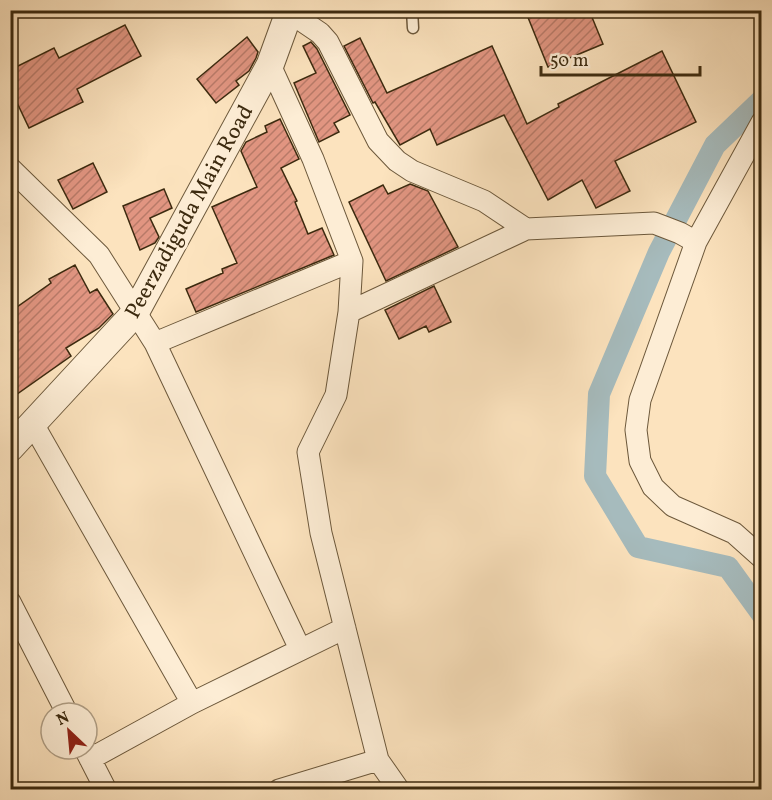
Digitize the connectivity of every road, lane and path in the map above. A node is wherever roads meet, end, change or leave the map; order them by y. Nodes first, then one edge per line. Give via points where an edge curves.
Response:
1 (412, 10) edge
2 (290, 11) edge
3 (413, 28) dead end
4 (270, 65) junction
5 (762, 122) edge
6 (10, 168) edge
7 (526, 229) junction
8 (688, 238) junction
9 (352, 261) junction
10 (349, 312) junction
11 (135, 313) junction
12 (155, 343) junction
13 (33, 423) junction
14 (10, 448) edge
15 (762, 558) edge
16 (10, 602) edge
17 (345, 628) junction
18 (300, 650) junction
19 (61, 701) edge
20 (192, 703) junction
21 (99, 748) edge
22 (378, 760) junction
23 (91, 761) edge
24 (106, 789) edge
25 (279, 789) edge
26 (399, 789) edge

1 - 3 lane
2 - 4 street, Peerzadiguda Main Road
2 - 7 street via 328,42 378,141 396,161 484,201
4 - 9 street via 313,159
4 - 11 street, Peerzadiguda Main Road
5 - 8 street
6 - 11 street via 99,255
7 - 8 street via 654,223
7 - 10 street
8 - 15 street via 640,400 636,430 640,461 653,487 673,506 734,533
9 - 10 street
9 - 12 street
10 - 17 street via 336,395 308,452 321,533
11 - 12 street
11 - 13 street, Peerzadiguda Main Road
12 - 18 street
13 - 14 street, Peerzadiguda Main Road
13 - 20 street
16 - 19 street
17 - 18 street
17 - 22 street
18 - 20 street
20 - 21 street
22 - 25 street
22 - 26 street
23 - 24 street

